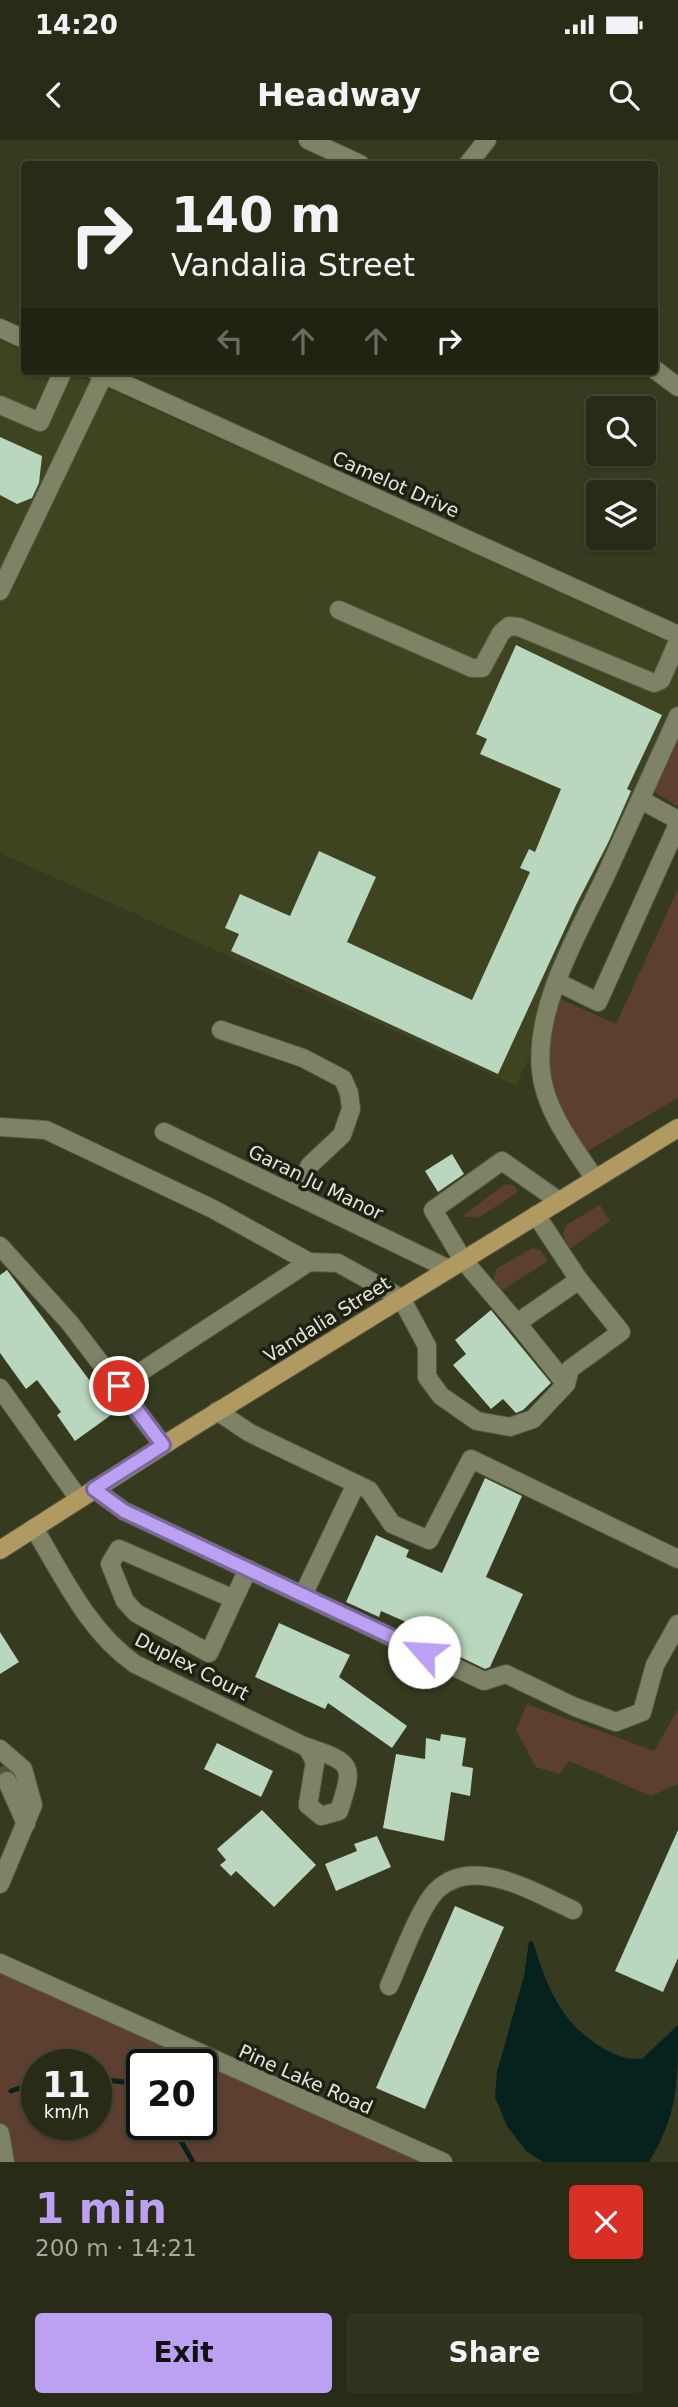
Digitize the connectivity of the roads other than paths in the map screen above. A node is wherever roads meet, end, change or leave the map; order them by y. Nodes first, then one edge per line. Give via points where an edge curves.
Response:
1 (308, 140) edge
2 (487, 140) edge
3 (354, 161) edge
4 (470, 161) edge
5 (0, 328) edge
6 (21, 338) edge
7 (658, 372) edge
8 (61, 375) edge
9 (99, 375) edge
10 (104, 375) edge
11 (678, 387) edge
12 (0, 405) edge
13 (0, 591) edge
14 (340, 610) dead end
15 (678, 635) edge
16 (678, 641) edge
17 (678, 716) edge
18 (640, 800) junction
19 (678, 822) edge
20 (557, 982) junction
21 (221, 1030) dead end
22 (0, 1127) edge
23 (678, 1128) edge
24 (164, 1132) dead end
25 (595, 1179) junction
26 (295, 1195) junction
27 (559, 1201) junction
28 (536, 1215) junction
29 (0, 1246) edge
30 (309, 1262) junction
31 (456, 1265) junction
32 (579, 1280) junction
33 (401, 1298) junction
34 (517, 1323) junction
35 (566, 1384) junction
36 (119, 1386) junction
37 (0, 1388) edge
38 (217, 1411) junction
39 (163, 1445) junction
40 (356, 1484) junction
41 (86, 1494) junction
42 (34, 1528) junction
43 (0, 1550) edge
44 (678, 1559) edge
45 (248, 1569) junction
46 (303, 1595) junction
47 (234, 1599) junction
48 (678, 1624) edge
49 (307, 1747) dead end
50 (0, 1749) edge
51 (3, 1771) edge
52 (26, 1824) junction
53 (0, 1884) edge
54 (573, 1910) dead end
55 (0, 1963) edge
56 (388, 1986) dead end
57 (0, 2133) edge
58 (5, 2162) edge
59 (443, 2162) edge

1 - 3 street
2 - 4 street
5 - 6 street
7 - 11 street
8 - 12 street via 40,422
9 - 13 street
10 - 15 street, Camelot Drive
14 - 16 street via 472,668 482,668 509,626 654,683 661,680
17 - 18 street
18 - 19 street
18 - 20 street
19 - 20 street via 598,1002
20 - 25 street via 542,1032 541,1072 553,1112
21 - 26 street via 303,1058 343,1079 351,1109 348,1124 310,1165
22 - 30 street via 46,1130 213,1209
23 - 25 main road, Vandalia Street
24 - 26 street, Garan Ju Manor
25 - 27 main road, Vandalia Street
26 - 31 street, Garan Ju Manor
27 - 28 main road, Vandalia Street
27 - 31 street via 502,1161 433,1210
28 - 31 main road, Vandalia Street
28 - 32 street
29 - 36 street
30 - 33 street via 338,1263
30 - 36 street
31 - 33 main road, Vandalia Street
31 - 34 street
32 - 34 street
32 - 35 street via 621,1332 570,1370
33 - 35 street via 427,1346 427,1377 441,1396 477,1421 510,1427 533,1419
33 - 38 main road, Vandalia Street
34 - 35 street
36 - 39 street
37 - 41 street
38 - 39 main road, Vandalia Street
38 - 40 street via 250,1433
39 - 41 main road, Vandalia Street
40 - 44 street via 369,1490 392,1524 429,1540 471,1459
40 - 46 street
41 - 42 main road, Vandalia Street
41 - 45 street
42 - 43 main road, Vandalia Street
42 - 49 street, Duplex Court via 98,1633 115,1650
45 - 46 street
45 - 47 street
46 - 48 street via 484,1681 506,1674 616,1722 642,1712 655,1665
47 - 47 street via 209,1653 136,1613 125,1601 110,1564 119,1549
50 - 52 street via 23,1769 33,1805
51 - 52 street
52 - 53 street
54 - 56 street via 502,1879 478,1876 455,1880 437,1889 426,1906
55 - 59 street, Pine Lake Road
57 - 58 street

